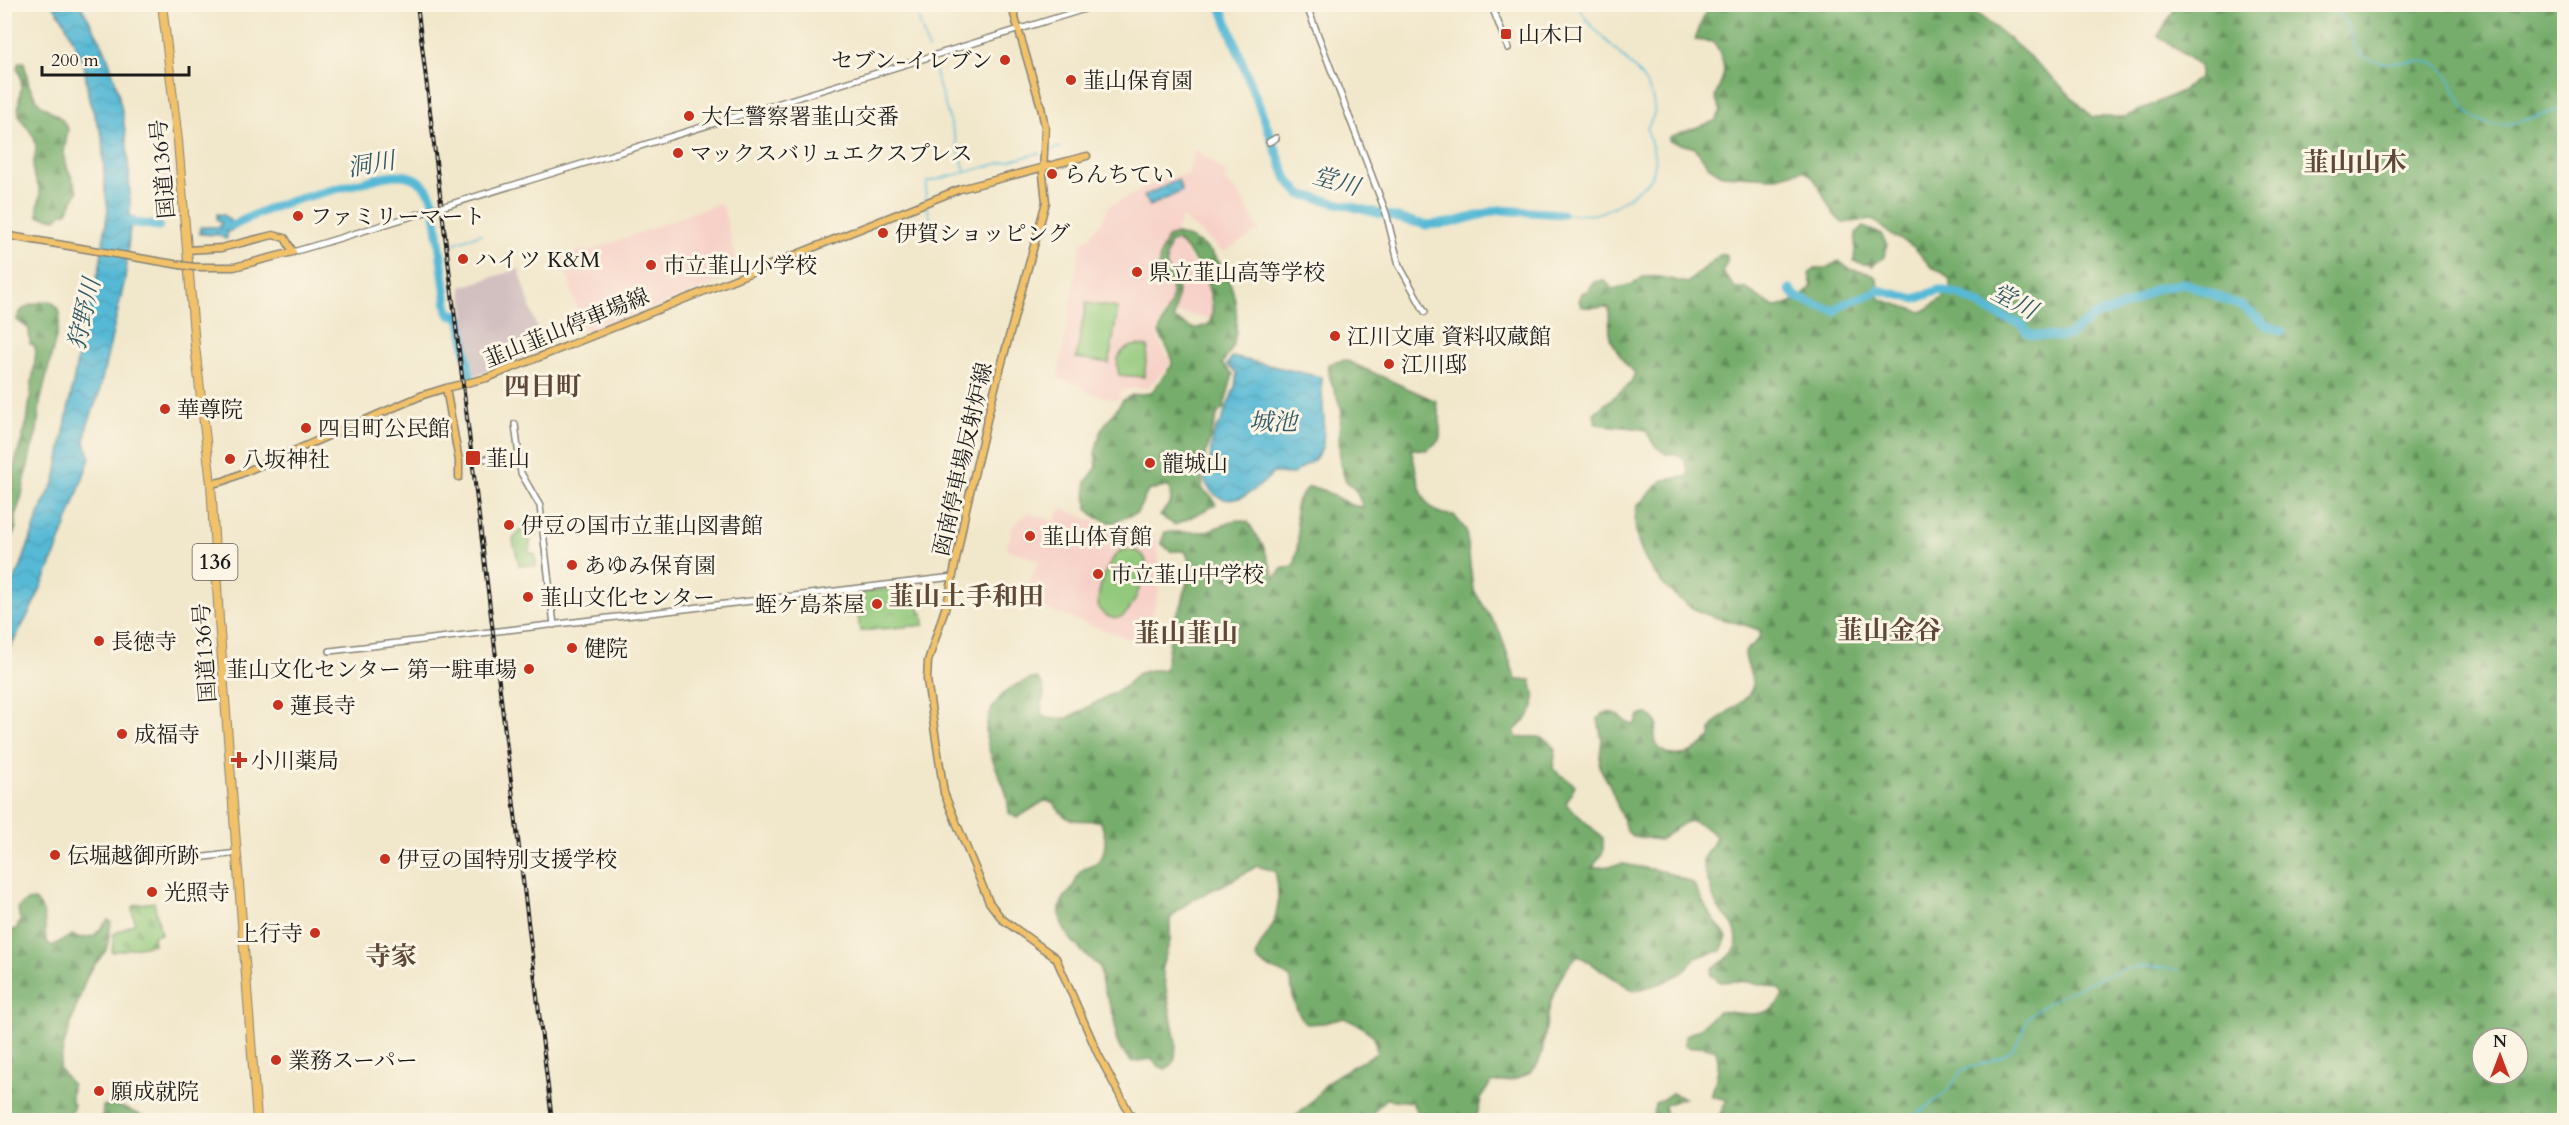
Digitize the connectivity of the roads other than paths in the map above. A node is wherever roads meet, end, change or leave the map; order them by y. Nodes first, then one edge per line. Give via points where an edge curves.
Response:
1 (162, 4) edge
2 (1011, 4) edge
3 (1101, 4) edge
4 (1305, 4) edge
5 (1491, 4) edge
6 (1019, 29) junction
7 (1508, 48) dead end
8 (1276, 138) dead end
9 (1269, 142) dead end
10 (1087, 156) dead end
11 (1044, 166) junction
12 (4, 234) edge
13 (187, 250) junction
14 (292, 252) junction
15 (1425, 312) dead end
16 (446, 388) junction
17 (515, 424) dead end
18 (518, 456) junction
19 (486, 459) dead end
20 (459, 477) dead end
21 (211, 484) junction
22 (953, 577) junction
23 (554, 625) junction
24 (330, 651) dead end
25 (145, 853) dead end
26 (237, 853) junction
27 (257, 1120) edge
28 (1133, 1120) edge

1 - 13 highway, 国道136号 / 136
2 - 6 main road, 函南停車場反射炉線
3 - 6 street
4 - 15 street via 1386,213 1399,266
5 - 7 street
6 - 11 main road, 函南停車場反射炉線 via 1040,98 1045,127
6 - 14 street, bridge
8 - 9 street
10 - 11 main road, 韮山韮山停車場線
11 - 16 main road, 韮山韮山停車場線 via 960,189 488,378
11 - 22 main road, 函南停車場反射炉線 via 1046,202 987,422
12 - 14 main road, bridge via 180,265 222,268
13 - 14 main road via 221,248 273,234 285,238
13 - 21 highway, 国道136号 / 136
16 - 20 main road
16 - 21 main road, 韮山韮山停車場線
17 - 18 street
18 - 19 street
18 - 23 street via 521,472 540,506
21 - 26 highway, 国道136号 / 136
22 - 23 street
22 - 28 main road, 函南停車場反射炉線 via 927,669 944,794 989,902 1002,919 1056,958
23 - 24 street
25 - 26 street via 196,858
26 - 27 highway, 国道136号 / 136

